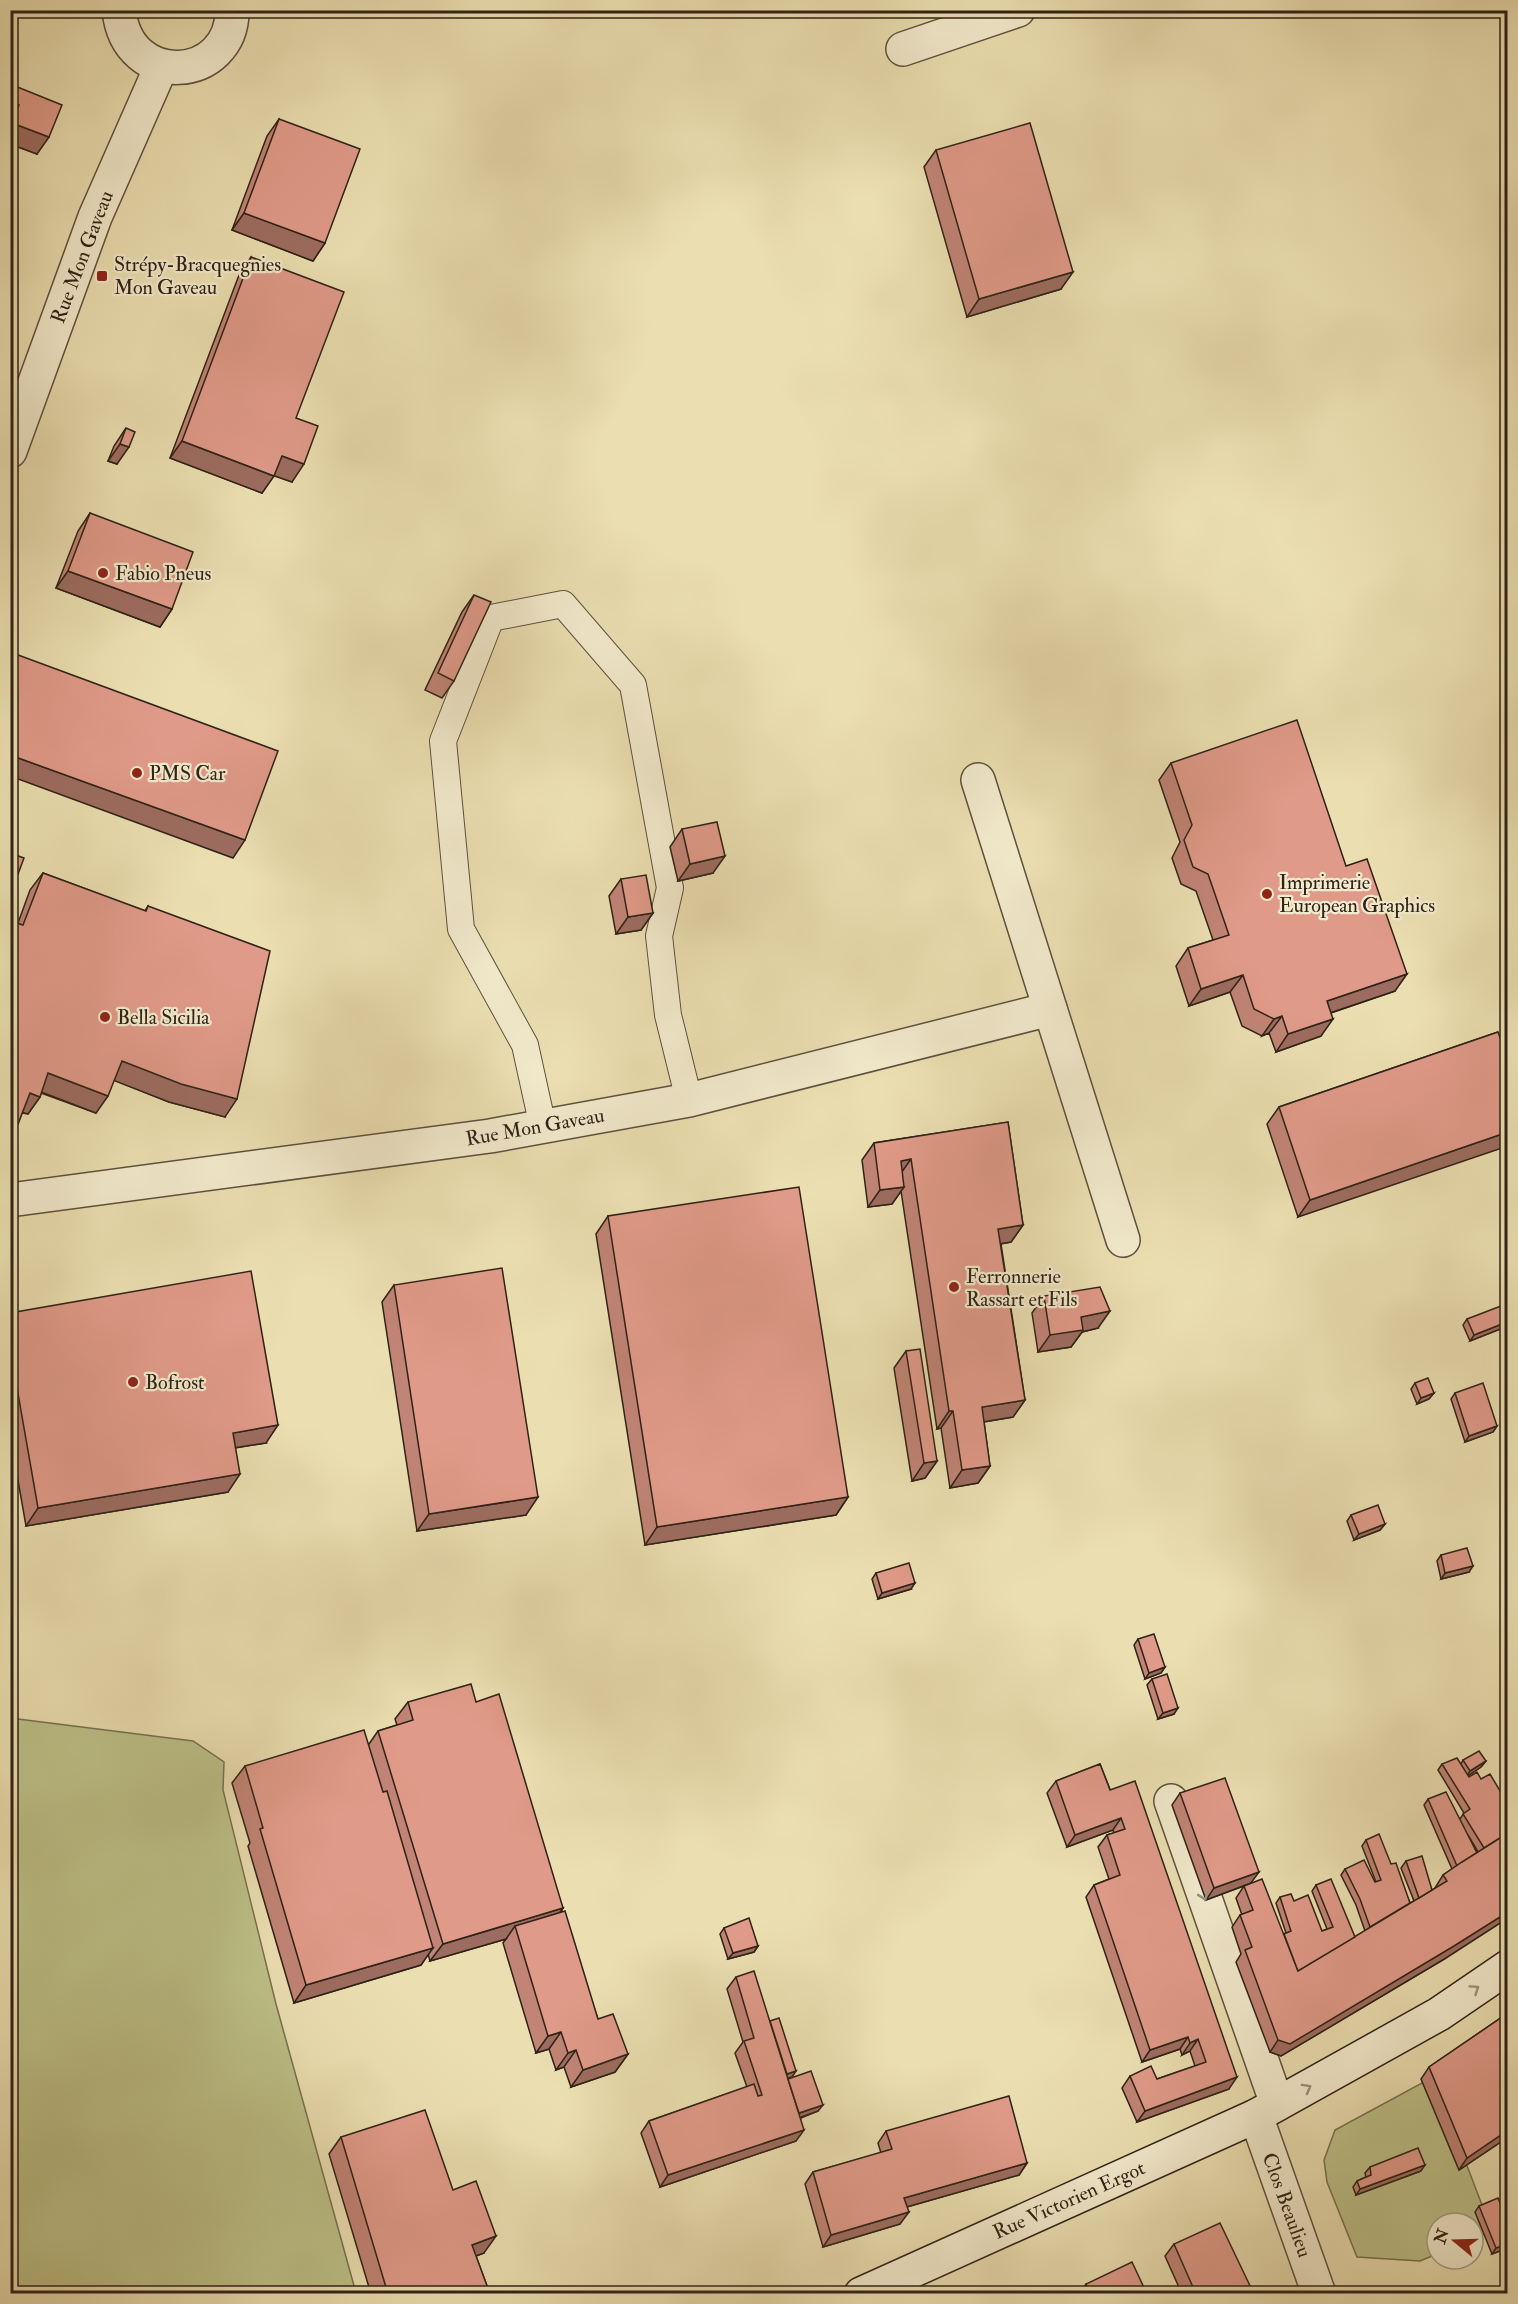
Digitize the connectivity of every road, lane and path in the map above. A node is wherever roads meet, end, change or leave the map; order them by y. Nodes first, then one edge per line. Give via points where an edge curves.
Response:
1 (118, 10) edge
2 (232, 10) edge
3 (1018, 10) edge
4 (903, 49) dead end
5 (161, 67) junction
6 (10, 451) edge
7 (978, 780) dead end
8 (1050, 1009) junction
9 (689, 1100) junction
10 (543, 1127) junction
11 (10, 1200) edge
12 (1123, 1240) dead end
13 (1171, 1801) dead end
14 (1508, 1967) edge
15 (1267, 2110) junction
16 (861, 2294) edge
17 (1319, 2294) edge

1 - 5 street via 121,30 130,46
2 - 5 street via 226,38 215,53 198,64
3 - 4 street
5 - 6 street, Rue Mon Gaveau via 95,217
7 - 8 street
8 - 9 street, Rue Mon Gaveau
8 - 12 street
9 - 10 street, Rue Mon Gaveau
9 - 10 lane via 668,1015 659,936 670,888 633,685 563,604 490,618 443,741 461,929 525,1045
10 - 11 street, Rue Mon Gaveau
13 -> 15 street
15 -> 14 street, Rue Victorien Ergot via 1439,2014
15 - 16 street, Rue Victorien Ergot
15 - 17 street, Clos Beaulieu

